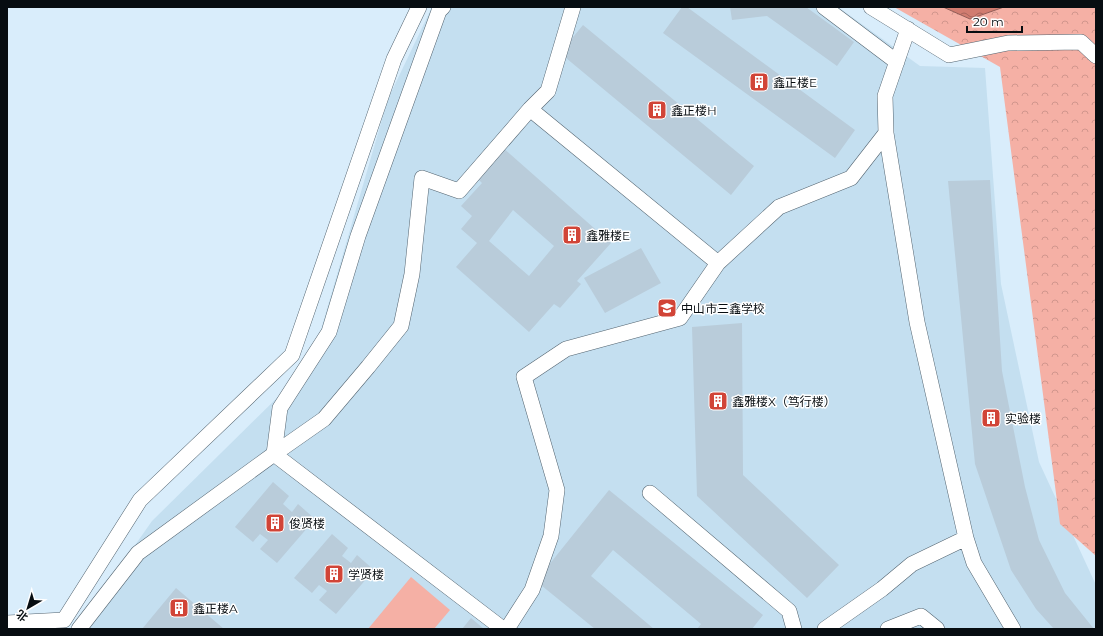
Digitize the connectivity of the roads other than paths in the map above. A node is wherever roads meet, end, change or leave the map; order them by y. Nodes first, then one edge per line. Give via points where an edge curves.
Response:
1 (419, 7) edge
2 (443, 7) edge
3 (573, 7) edge
4 (824, 7) edge
5 (871, 7) edge
6 (908, 29) junction
7 (1096, 56) edge
8 (897, 62) junction
9 (530, 109) junction
10 (886, 133) junction
11 (718, 263) junction
12 (274, 454) junction
13 (650, 493) dead end
14 (966, 538) junction
15 (7, 623) edge
16 (79, 629) edge
17 (503, 629) edge
18 (507, 629) edge
19 (794, 629) edge
20 (825, 629) edge
21 (888, 629) edge
22 (937, 629) edge
23 (1013, 629) edge

1 - 15 street via 394,59 292,355 140,500 64,620
2 - 12 street via 439,11 358,236 329,332 280,408
3 - 9 street via 548,92
4 - 8 street
5 - 6 street
6 - 7 street via 949,55 1008,43 1081,42
6 - 8 street
8 - 10 street via 885,96
9 - 11 street
9 - 12 street via 459,191 422,178 412,274 401,326 324,419
10 - 11 street via 851,178 779,207
10 - 14 street via 917,322
11 - 18 street via 680,318 566,349 524,377 557,490 551,536 532,590
12 - 16 street via 138,553
12 - 17 street
13 - 19 street via 789,611
14 - 20 street via 912,564 882,589
14 - 23 street via 974,563
21 - 22 street via 921,616

